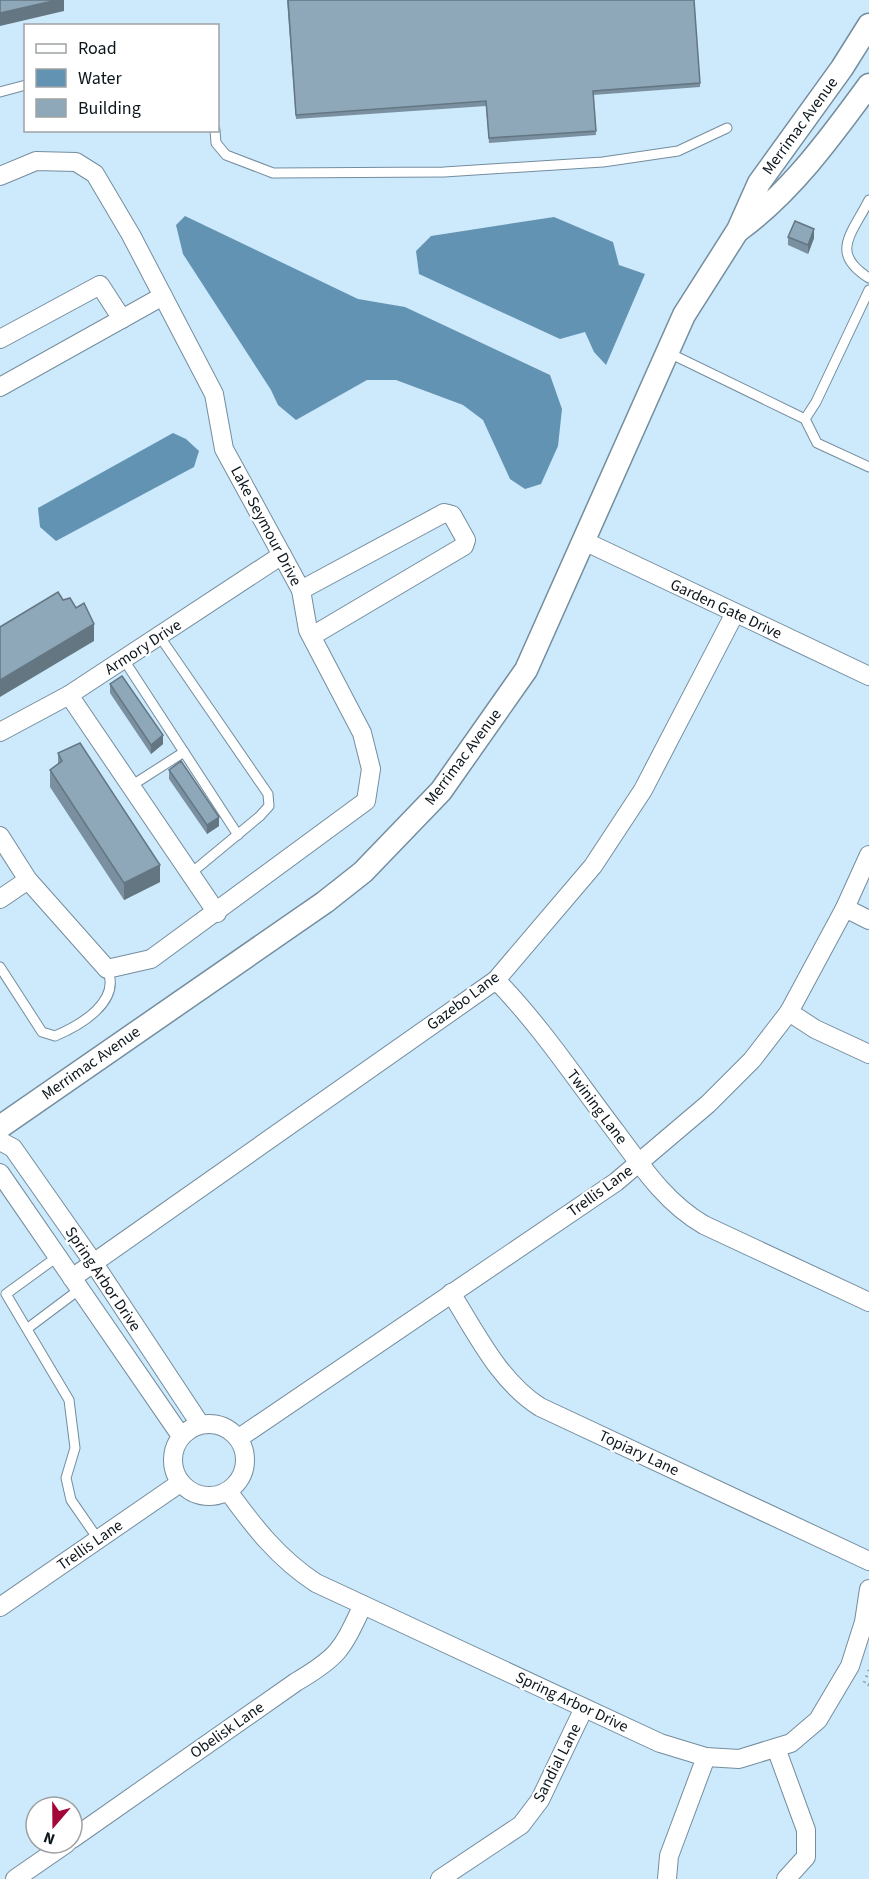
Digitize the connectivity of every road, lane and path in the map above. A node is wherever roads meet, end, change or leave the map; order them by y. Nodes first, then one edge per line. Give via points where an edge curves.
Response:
1 (869, 25) edge
2 (869, 85) edge
3 (24, 86) edge
4 (0, 92) edge
5 (727, 128) dead end
6 (215, 132) edge
7 (0, 176) edge
8 (869, 200) edge
9 (738, 230) junction
10 (869, 279) edge
11 (869, 290) edge
12 (163, 296) junction
13 (122, 318) junction
14 (0, 339) edge
15 (667, 352) junction
16 (0, 387) edge
17 (805, 419) junction
18 (869, 467) edge
19 (584, 541) junction
20 (282, 555) junction
21 (301, 590) junction
22 (735, 613) junction
23 (312, 636) junction
24 (160, 637) junction
25 (124, 660) junction
26 (869, 676) edge
27 (69, 695) junction
28 (0, 732) edge
29 (184, 752) junction
30 (131, 786) junction
31 (238, 835) junction
32 (0, 836) edge
33 (869, 855) edge
34 (190, 874) junction
35 (28, 880) junction
36 (0, 899) edge
37 (845, 908) junction
38 (217, 913) junction
39 (869, 920) edge
40 (0, 967) edge
41 (107, 969) junction
42 (496, 980) junction
43 (789, 1012) junction
44 (869, 1054) edge
45 (0, 1127) edge
46 (0, 1140) edge
47 (638, 1162) junction
48 (0, 1173) edge
49 (57, 1257) junction
50 (93, 1262) junction
51 (76, 1284) junction
52 (451, 1293) junction
53 (869, 1302) edge
54 (28, 1328) junction
55 (200, 1424) junction
56 (181, 1436) junction
57 (239, 1438) junction
58 (180, 1483) junction
59 (228, 1491) junction
60 (98, 1539) junction
61 (869, 1561) edge
62 (869, 1589) edge
63 (363, 1605) junction
64 (0, 1607) edge
65 (869, 1670) edge
66 (869, 1685) edge
67 (584, 1708) junction
68 (776, 1748) junction
69 (706, 1757) junction
70 (84, 1831) edge
71 (50, 1855) edge
72 (15, 1879) edge
73 (440, 1879) edge
74 (667, 1879) edge
75 (786, 1879) edge

1 - 9 street, Merrimac Avenue via 759,183
2 - 9 street, Merrimac Avenue via 769,208
3 - 4 lane
5 - 6 lane via 678,151 603,162 444,172 273,173 226,155 216,143
7 - 12 street, Lake Seymour Drive via 36,161 76,162 95,174
8 - 10 lane via 847,244 846,256 852,268
9 - 15 street, Merrimac Avenue via 684,315
11 - 17 lane
12 - 13 street
12 - 20 street, Lake Seymour Drive via 214,394 224,449
13 - 14 street via 100,285
13 - 16 street
15 - 17 lane
15 - 19 street, Merrimac Avenue
17 - 18 lane via 817,443
19 - 22 street, Garden Gate Drive
19 - 45 street, Merrimac Avenue via 526,670 441,791 363,872
20 - 21 street, Lake Seymour Drive
20 - 24 street, Armory Drive
21 - 23 street, Lake Seymour Drive
21 - 23 street via 444,513 452,515 466,540 464,546
22 - 26 street, Garden Gate Drive
22 - 42 street, Gazebo Lane via 643,789 593,866
23 - 38 street, Lake Seymour Drive via 362,733 371,769 366,801
24 - 25 street, Armory Drive
24 - 31 lane via 268,794 269,806
25 - 27 street, Armory Drive
25 - 29 lane
27 - 28 street, Armory Drive
27 - 30 street
29 - 30 lane
29 - 31 lane
30 - 34 street
31 - 34 lane
32 - 35 street
33 - 37 street, Trellis Lane
34 - 38 street
35 - 36 street
35 - 41 street
37 - 39 street
37 - 43 street, Trellis Lane
38 - 41 street, Lake Seymour Drive via 151,959
40 - 41 lane via 42,1032 56,1036 97,1011 110,991 112,981
42 - 47 street, Twining Lane via 521,1005
42 - 50 street, Gazebo Lane
43 - 44 street
43 - 47 street, Trellis Lane via 745,1068
46 - 50 street, Spring Arbor Drive via 13,1148
47 - 52 street, Trellis Lane via 616,1182
47 - 53 street, Twining Lane via 682,1212
48 - 49 street, Spring Arbor Drive
49 - 51 street, Spring Arbor Drive
49 - 54 lane via 6,1294
50 - 51 street, Gazebo Lane
50 - 55 street, Spring Arbor Drive
51 - 54 lane
51 - 56 street, Spring Arbor Drive
52 - 57 street, Trellis Lane
52 - 61 street, Topiary Lane via 508,1383 532,1402
54 - 60 lane via 69,1400 75,1448 66,1478 71,1500
55 - 56 street
55 - 57 street via 222,1425
56 - 58 street via 172,1454
57 - 59 street via 246,1461 240,1478
58 - 59 street via 208,1496
58 - 60 street, Trellis Lane
59 - 63 street, Spring Arbor Drive via 260,1535 293,1568
60 - 64 street, Trellis Lane
62 - 68 street, Spring Arbor Drive via 864,1622 850,1666 818,1720 791,1743
63 - 67 street, Spring Arbor Drive
63 - 70 street, Obelisk Lane via 344,1645 328,1663
65 - 66 path via 864,1683
67 - 69 street, Spring Arbor Drive via 660,1743
67 - 73 street, Sandial Lane via 540,1800 522,1825
68 - 69 street, Spring Arbor Drive via 739,1759
68 - 75 street via 806,1830 806,1857
69 - 74 street via 669,1856
71 - 72 street

